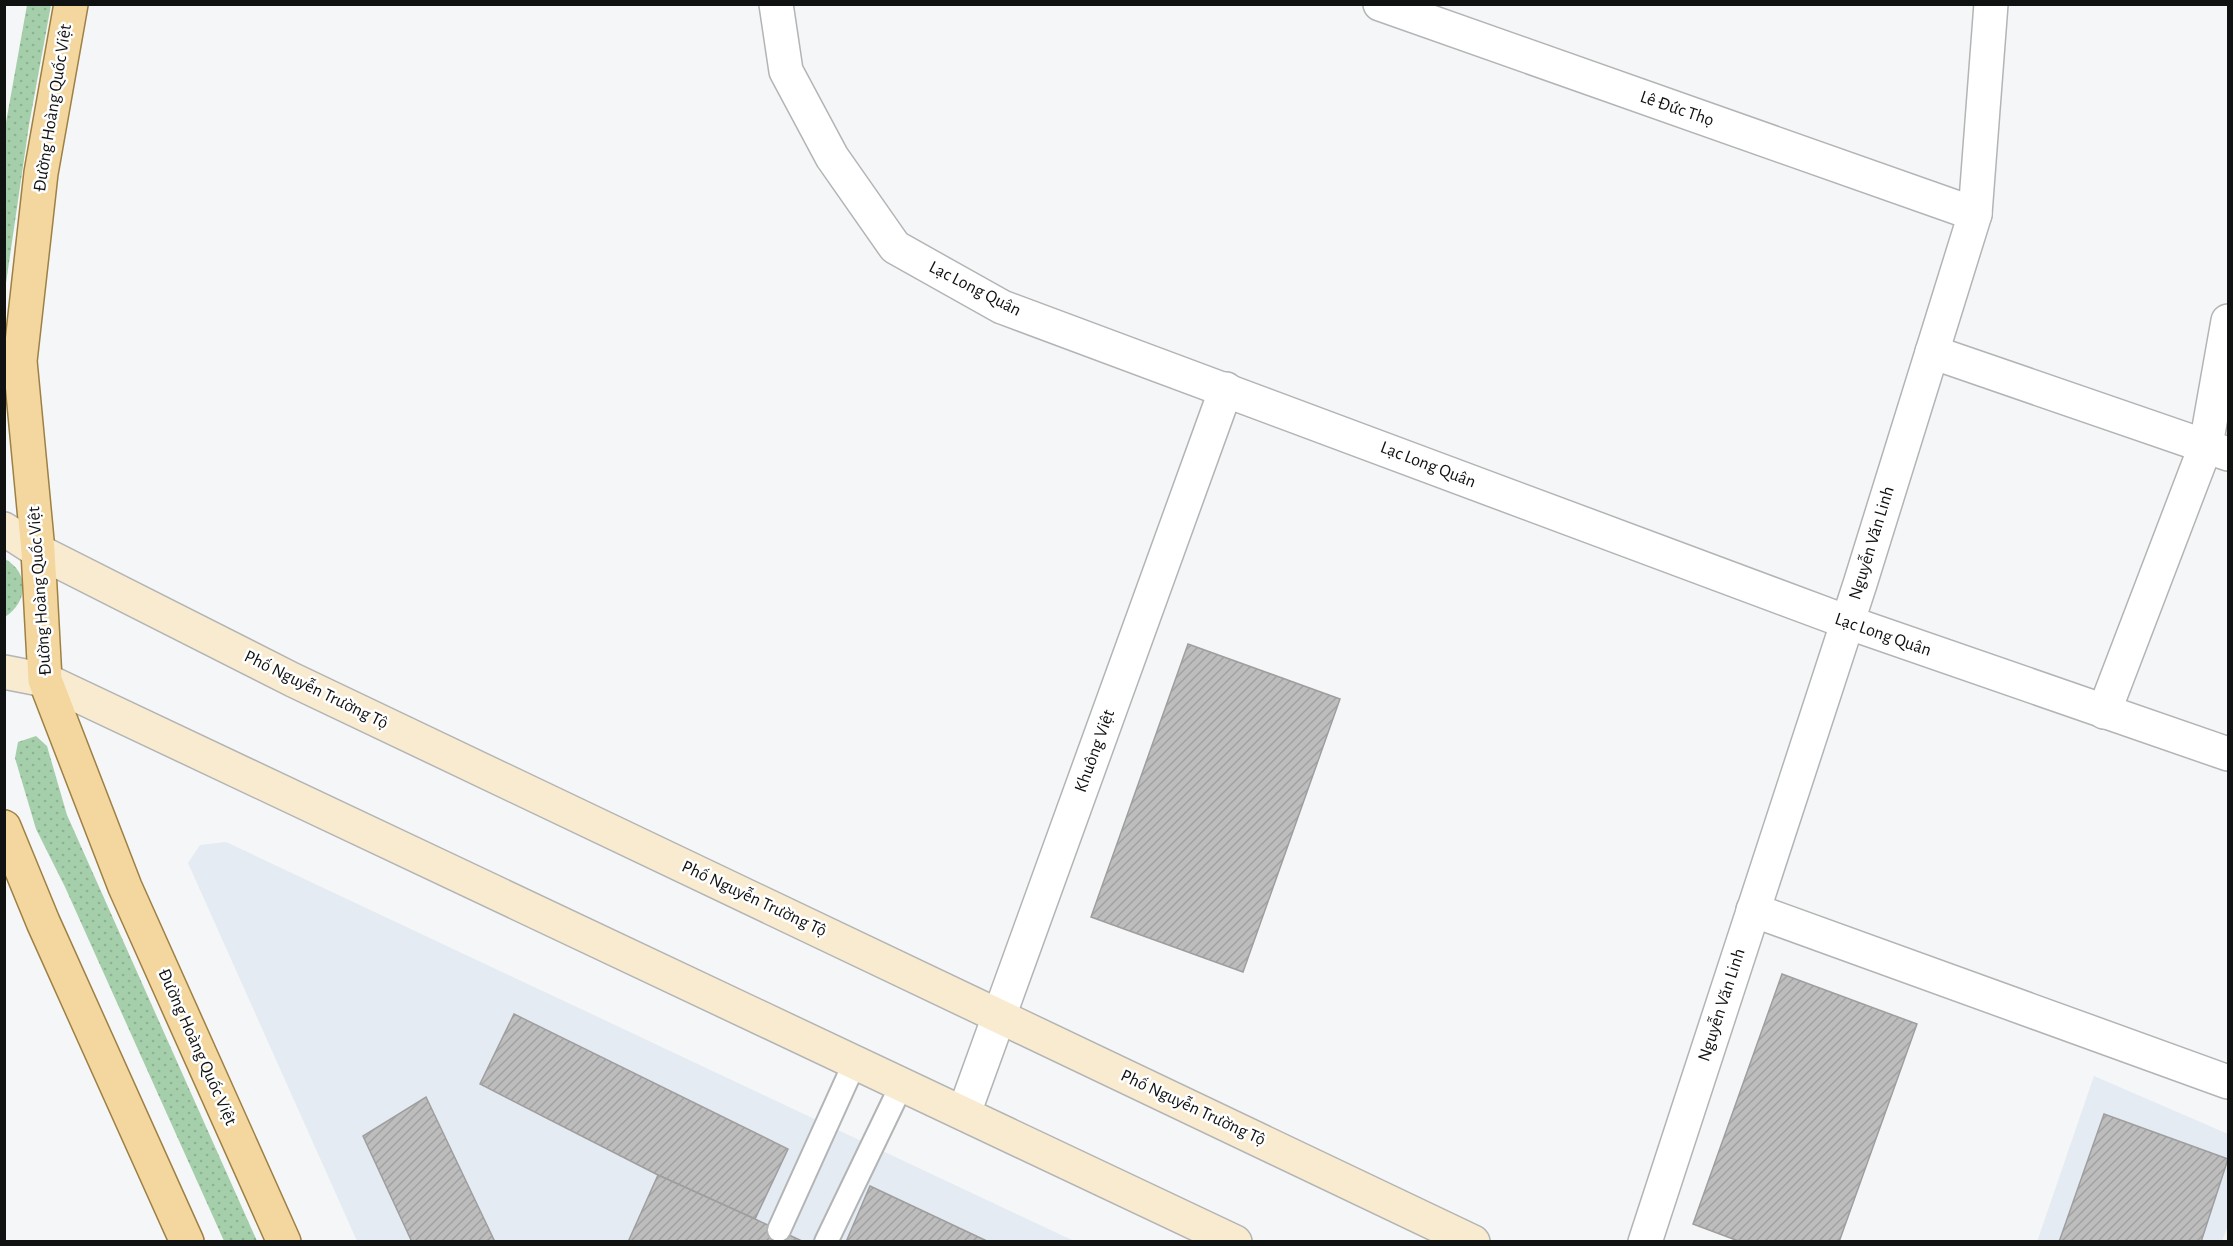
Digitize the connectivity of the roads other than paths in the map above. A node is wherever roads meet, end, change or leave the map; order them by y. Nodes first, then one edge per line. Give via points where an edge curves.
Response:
1 (71, 4) edge
2 (776, 4) edge
3 (1380, 4) edge
4 (1991, 4) edge
5 (1975, 214) junction
6 (2229, 321) edge
7 (1932, 352) junction
8 (1226, 389) junction
9 (2217, 449) edge
10 (4, 529) edge
11 (38, 551) junction
12 (1847, 622) junction
13 (4, 672) edge
14 (45, 680) junction
15 (2104, 712) junction
16 (2229, 754) edge
17 (7, 843) edge
18 (1753, 910) junction
19 (999, 1016) junction
20 (855, 1062) junction
21 (2229, 1082) edge
22 (902, 1084) junction
23 (964, 1113) junction
24 (779, 1230) dead end
25 (187, 1242) edge
26 (284, 1242) edge
27 (826, 1242) edge
28 (1236, 1242) edge
29 (1473, 1242) edge
30 (1645, 1242) edge

1 - 11 main road, Đường Hoàng Quốc Việt via 41,172 20,362
2 - 8 street, Lạc Long Quân via 786,71 832,157 895,247 1002,307
3 - 5 street, Lê Đức Thọ
4 - 5 street, Nguyễn Văn Linh
5 - 7 street, Nguyễn Văn Linh
6 - 9 street
7 - 9 street
7 - 12 street, Nguyễn Văn Linh
8 - 12 street, Lạc Long Quân
8 - 19 street, Khuông Việt
9 - 15 street
10 - 11 street, Phố Nguyễn Trường Tộ
11 - 14 main road, Đường Hoàng Quốc Việt
11 - 19 street, Phố Nguyễn Trường Tộ via 293,680
12 - 15 street, Lạc Long Quân
12 - 18 street, Nguyễn Văn Linh
13 - 14 street
14 - 20 street
14 - 26 main road, Đường Hoàng Quốc Việt via 125,887
15 - 16 street, Lạc Long Quân
17 - 25 main road
18 - 21 street
18 - 30 street, Nguyễn Văn Linh
19 - 23 street, Khuông Việt
19 - 29 street, Phố Nguyễn Trường Tộ
20 - 22 street
20 - 24 lane
22 - 23 street
22 - 27 lane
23 - 28 street

